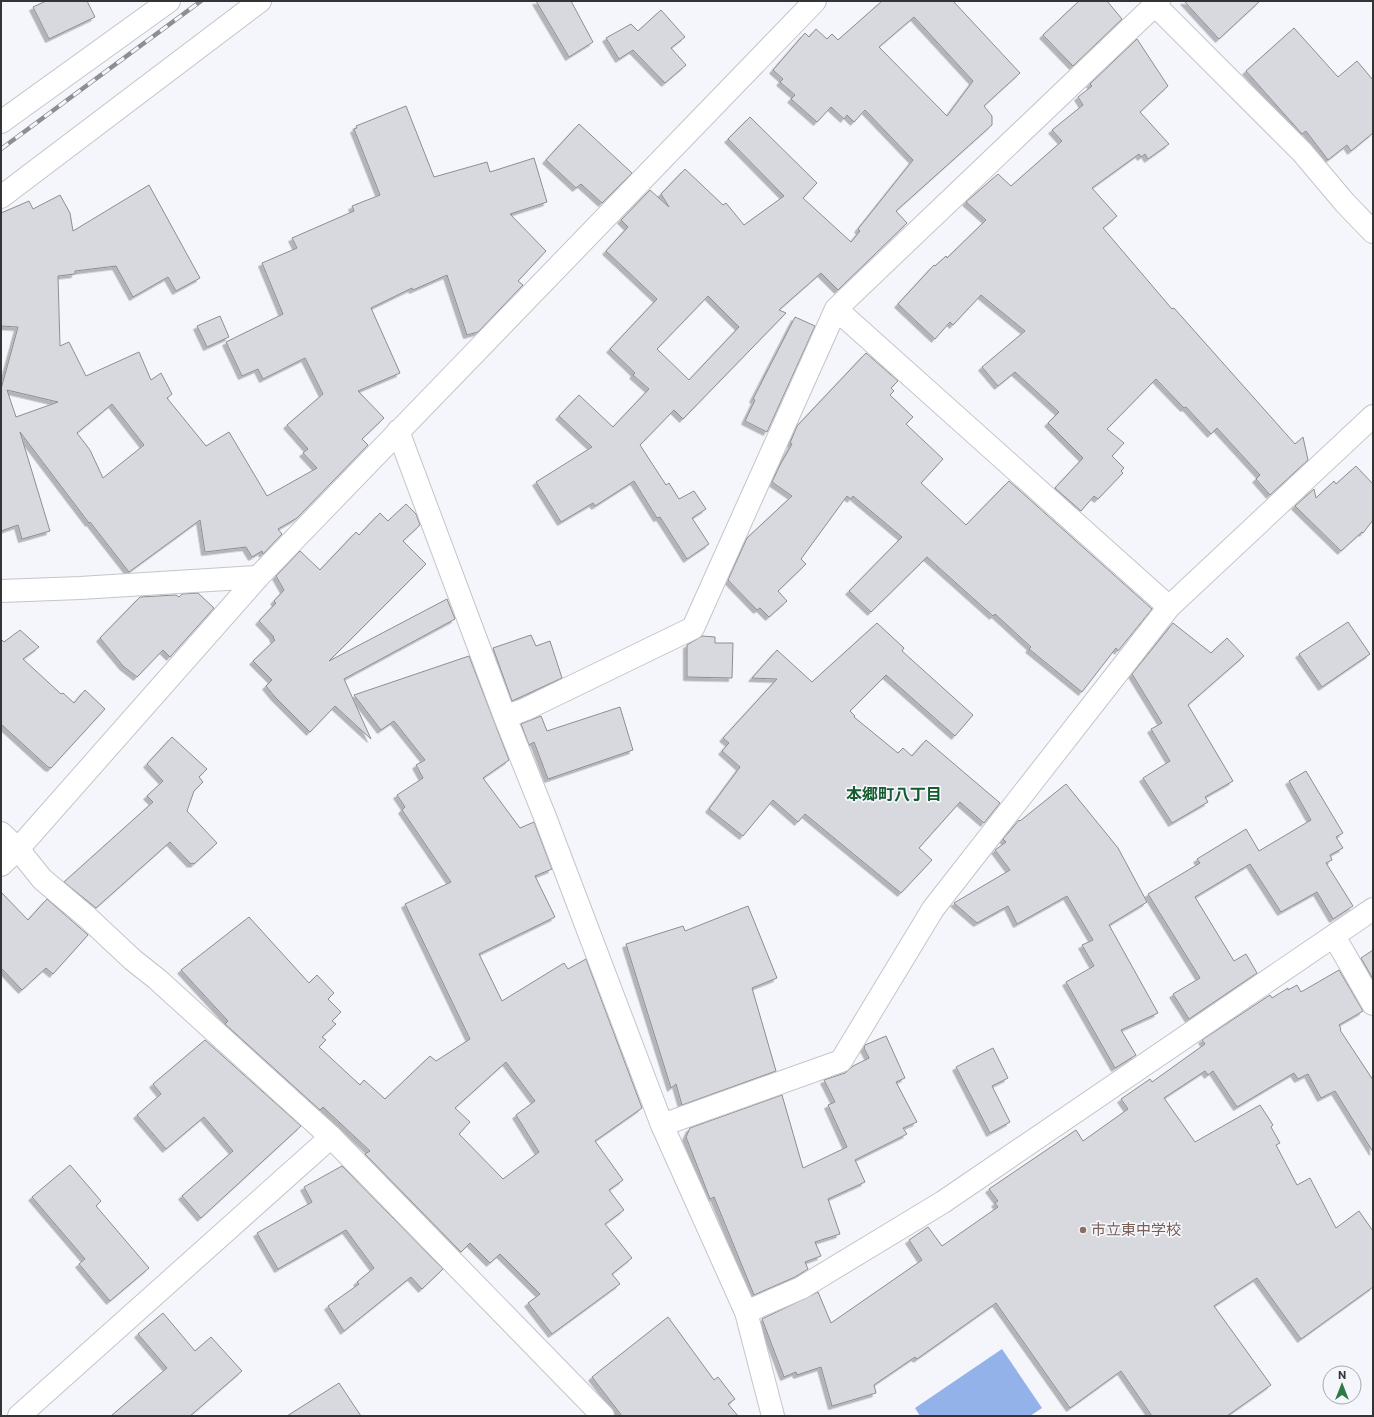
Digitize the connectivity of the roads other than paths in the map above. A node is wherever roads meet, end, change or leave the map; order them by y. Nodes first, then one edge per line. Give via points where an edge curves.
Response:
1 (169, 1) edge
2 (260, 1) edge
3 (815, 1) edge
4 (1157, 3) edge
5 (1, 122) edge
6 (1, 197) edge
7 (1373, 232) edge
8 (836, 310) junction
9 (1373, 416) edge
10 (398, 431) junction
11 (258, 577) junction
12 (1, 591) edge
13 (1169, 607) junction
14 (505, 718) junction
15 (1, 833) edge
16 (18, 848) junction
17 (1, 865) edge
18 (1373, 909) edge
19 (1334, 936) junction
20 (1373, 1004) edge
21 (662, 1124) junction
22 (331, 1137) junction
23 (746, 1312) junction
24 (19, 1416) edge
25 (603, 1416) edge
26 (773, 1416) edge

1 - 5 street
2 - 6 street
3 - 10 street
4 - 7 street via 1302,152
4 - 8 street
8 - 13 street
8 - 14 street via 693,628
9 - 13 street
10 - 11 street
10 - 14 street
11 - 12 street
11 - 16 street
13 - 21 street via 933,909 841,1061
14 - 21 street
15 - 16 street
16 - 17 street
16 - 22 street via 42,879
18 - 19 street
19 - 20 street
19 - 23 street via 943,1202 801,1288
21 - 23 street
22 - 24 street
22 - 25 street
23 - 26 street

